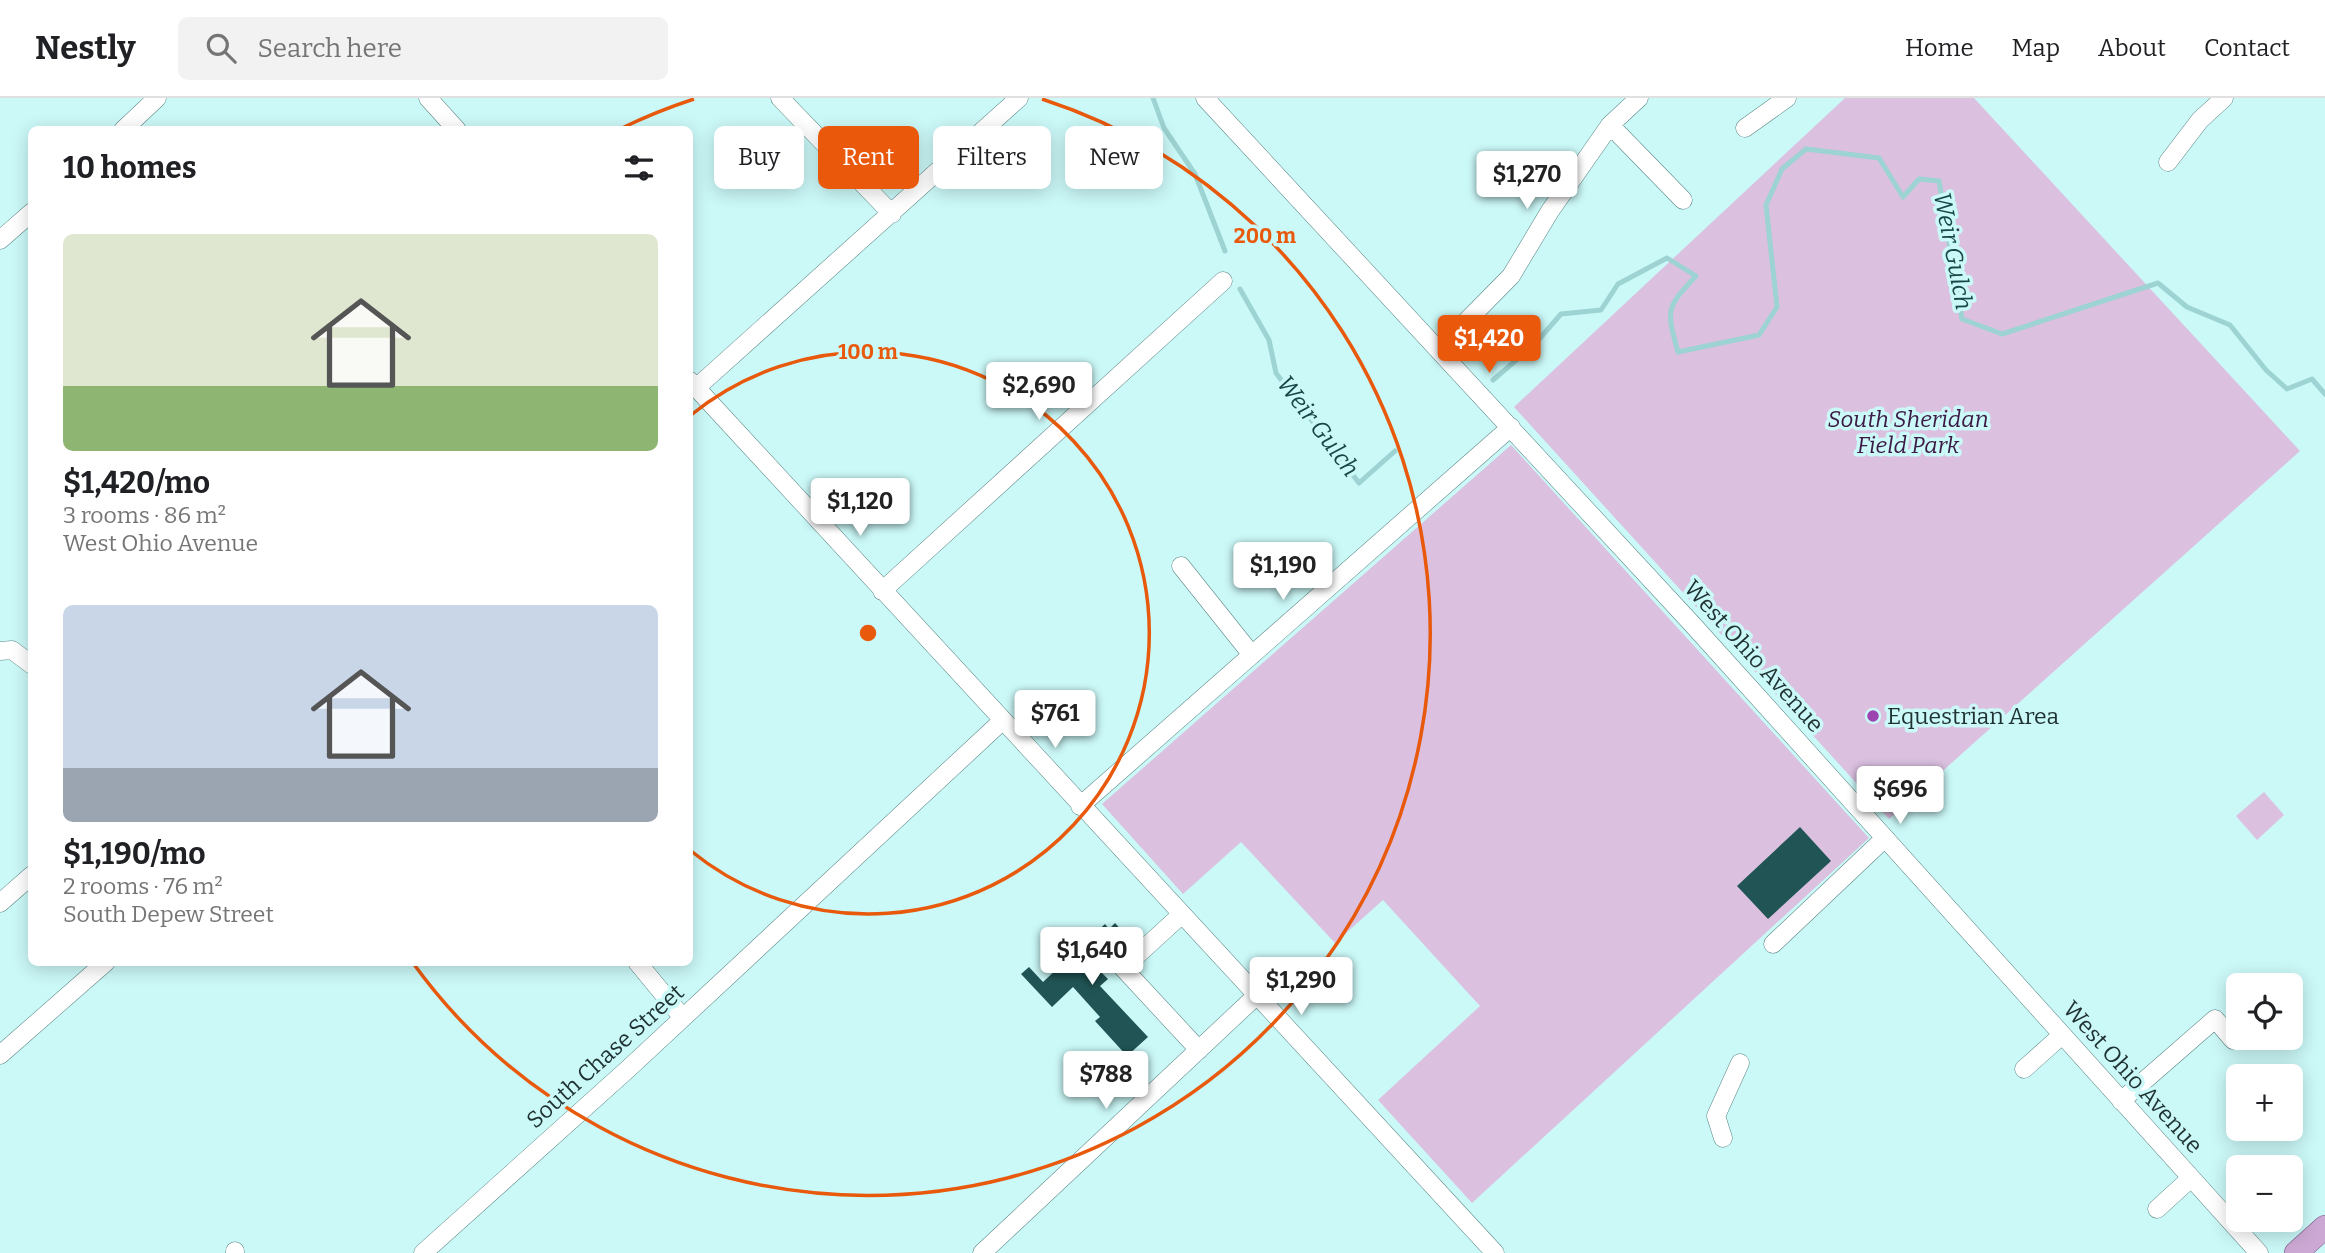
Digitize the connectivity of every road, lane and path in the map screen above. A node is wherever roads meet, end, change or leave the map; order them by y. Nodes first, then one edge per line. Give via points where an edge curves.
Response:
1 (158, 98) edge
2 (428, 98) edge
3 (780, 98) edge
4 (1019, 98) edge
5 (1205, 98) edge
6 (1787, 98) edge
7 (2224, 98) edge
8 (1628, 102) edge
9 (1609, 125) junction
10 (127, 126) edge
11 (453, 126) edge
12 (1745, 128) dead end
13 (2168, 162) dead end
14 (1683, 200) dead end
15 (892, 214) junction
16 (28, 216) edge
17 (0, 240) edge
18 (1223, 281) dead end
19 (1439, 349) junction
20 (693, 384) edge
21 (1511, 427) junction
22 (1181, 566) dead end
23 (882, 591) junction
24 (0, 651) edge
25 (1252, 655) junction
26 (28, 662) edge
27 (1002, 721) junction
28 (1080, 806) junction
29 (1885, 838) junction
30 (28, 878) edge
31 (0, 903) edge
32 (1181, 915) junction
33 (1773, 944) dead end
34 (101, 966) edge
35 (640, 966) edge
36 (1256, 996) junction
37 (683, 1018) junction
38 (2226, 1032) edge
39 (2062, 1035) junction
40 (1199, 1050) junction
41 (0, 1055) edge
42 (1740, 1063) dead end
43 (2025, 1069) dead end
44 (2121, 1101) junction
45 (1723, 1138) dead end
46 (2191, 1178) junction
47 (2157, 1209) dead end
48 (2325, 1227) edge
49 (423, 1253) edge
50 (982, 1253) edge
51 (1495, 1253) edge
52 (2259, 1253) edge
53 (2297, 1253) edge

1 - 10 street
2 - 11 street
3 - 15 street
4 - 15 street
5 - 19 street, West Ohio Avenue
6 - 12 street
7 - 13 street via 2200,120
8 - 9 street
9 - 14 street
9 - 19 street via 1511,276
15 - 20 street
16 - 17 street
18 - 23 street
19 - 21 street, West Ohio Avenue
20 - 23 street
21 - 25 street
21 - 29 street, West Ohio Avenue
22 - 25 street
23 - 27 street
24 - 26 street via 12,650
25 - 28 street
27 - 28 street
27 - 37 street, South Chase Street
28 - 32 street
29 - 33 street
29 - 39 street, West Ohio Avenue
30 - 31 street
32 - 36 street
32 - 40 street via 1124,968
34 - 41 street
35 - 37 street
36 - 40 street
36 - 51 street
37 - 49 street, South Chase Street
38 - 44 street via 2215,1019
39 - 43 street
39 - 44 street, West Ohio Avenue
40 - 50 street
42 - 45 street via 1716,1116
44 - 46 street, West Ohio Avenue
46 - 47 street
46 - 52 street, West Ohio Avenue
48 - 53 main road

